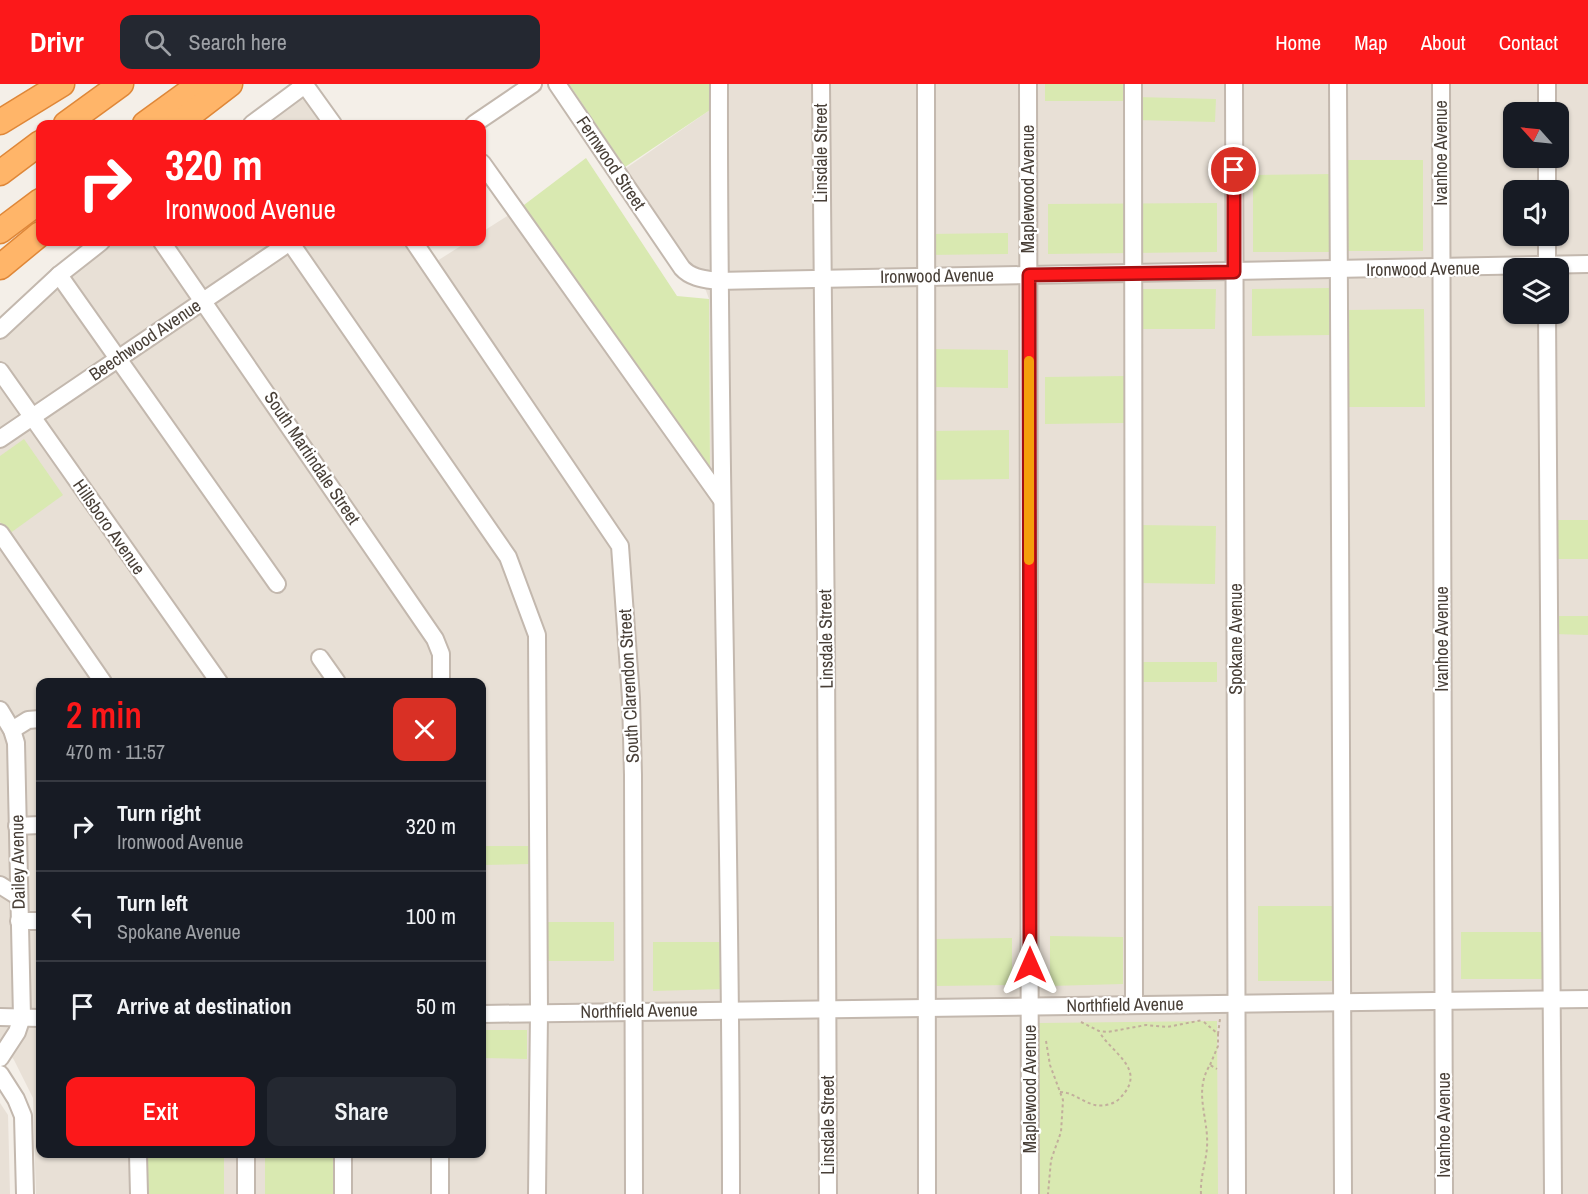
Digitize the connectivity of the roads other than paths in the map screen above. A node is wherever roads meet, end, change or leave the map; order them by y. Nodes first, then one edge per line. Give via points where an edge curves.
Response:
1 (62, 84) edge
2 (121, 84) edge
3 (200, 84) edge
4 (230, 84) edge
5 (305, 84) edge
6 (533, 84) edge
7 (557, 84) edge
8 (718, 84) edge
9 (820, 84) edge
10 (926, 84) edge
11 (1028, 84) edge
12 (1133, 84) edge
13 (1234, 84) edge
14 (1338, 84) edge
15 (1441, 84) edge
16 (1548, 84) edge
17 (1547, 102) edge
18 (72, 120) edge
19 (150, 120) edge
20 (183, 120) edge
21 (257, 120) edge
22 (330, 120) edge
23 (480, 120) edge
24 (0, 122) edge
25 (36, 146) edge
26 (486, 169) edge
27 (0, 173) edge
28 (36, 204) edge
29 (0, 231) edge
30 (36, 237) edge
31 (664, 242) joint
32 (96, 246) edge
33 (165, 246) edge
34 (284, 246) edge
35 (293, 246) edge
36 (417, 246) edge
37 (1588, 264) edge
38 (1569, 265) edge
39 (0, 267) edge
40 (1503, 268) edge
41 (1441, 269) junction
42 (1340, 270) junction
43 (1234, 272) junction
44 (1133, 273) junction
45 (59, 274) junction
46 (1029, 275) junction
47 (925, 276) junction
48 (821, 277) junction
49 (719, 281) junction
50 (203, 300) junction
51 (1547, 324) edge
52 (0, 330) edge
53 (118, 358) junction
54 (0, 371) edge
55 (32, 417) junction
56 (0, 439) edge
57 (722, 500) junction
58 (0, 533) edge
59 (277, 584) dead end
60 (320, 658) dead end
61 (100, 678) edge
62 (216, 678) edge
63 (334, 678) edge
64 (441, 678) edge
65 (0, 710) edge
66 (36, 719) edge
67 (12, 730) junction
68 (36, 825) edge
69 (17, 826) junction
70 (0, 885) edge
71 (19, 897) junction
72 (19, 921) junction
73 (36, 921) edge
74 (1551, 999) junction
75 (1588, 999) edge
76 (1444, 1000) junction
77 (1343, 1002) junction
78 (1237, 1003) junction
79 (1134, 1004) junction
80 (1030, 1006) junction
81 (927, 1008) junction
82 (828, 1009) junction
83 (731, 1010) junction
84 (634, 1011) junction
85 (539, 1013) junction
86 (486, 1014) edge
87 (0, 1017) edge
88 (22, 1017) junction
89 (36, 1018) edge
90 (0, 1058) edge
91 (0, 1074) edge
92 (138, 1158) edge
93 (246, 1158) edge
94 (344, 1158) edge
95 (440, 1158) edge
96 (25, 1194) edge
97 (139, 1194) edge
98 (246, 1194) edge
99 (344, 1194) edge
100 (440, 1194) edge
101 (537, 1194) edge
102 (634, 1194) edge
103 (731, 1194) edge
104 (828, 1194) edge
105 (927, 1194) edge
106 (1030, 1194) edge
107 (1237, 1194) edge
108 (1343, 1194) edge
109 (1444, 1194) edge
110 (1554, 1194) edge

1 - 24 highway
2 - 18 highway
3 - 19 highway
4 - 20 highway
5 - 21 street
5 - 22 street
6 - 23 street
7 - 31 street, Fernwood Street
8 - 49 street
9 - 48 street, Linsdale Street
10 - 47 street
11 - 46 street, Maplewood Avenue
12 - 44 street
13 - 43 street, Spokane Avenue
14 - 42 street
15 - 41 street, Ivanhoe Avenue
16 - 17 street
25 - 27 highway
26 - 57 street
28 - 29 highway
30 - 39 highway
31 - 49 street, Ironwood Avenue via 686,273
32 - 45 street
33 - 50 street, South Martindale Street
34 - 50 street, Beechwood Avenue
35 - 85 street via 508,557 537,635
36 - 84 street, South Clarendon Street via 620,546 631,698
37 - 38 street, Ironwood Avenue
40 - 41 street, Ironwood Avenue
41 - 42 street, Ironwood Avenue
41 - 76 street, Ivanhoe Avenue
42 - 43 street, Ironwood Avenue
42 - 77 street
43 - 44 street, Ironwood Avenue
43 - 78 street, Spokane Avenue
44 - 46 street, Ironwood Avenue
44 - 79 street
45 - 52 street
45 - 53 street
46 - 47 street, Ironwood Avenue
46 - 80 street, Maplewood Avenue
47 - 48 street, Ironwood Avenue
47 - 81 street
48 - 49 street, Ironwood Avenue
48 - 82 street, Linsdale Street
49 - 57 street
50 - 53 street, Beechwood Avenue
50 - 64 street, South Martindale Street via 435,639 441,654
51 - 74 street
53 - 55 street, Beechwood Avenue
53 - 59 street
54 - 55 street, Hillsboro Avenue
55 - 56 street, Beechwood Avenue
55 - 62 street, Hillsboro Avenue
57 - 83 street
58 - 61 street
60 - 63 street
65 - 67 street, Dailey Avenue
66 - 67 street
67 - 69 street, Dailey Avenue via 16,743
68 - 69 street
69 - 71 street, Dailey Avenue
70 - 71 street
71 - 72 street, Dailey Avenue
72 - 73 street
72 - 88 street, Dailey Avenue
74 - 75 street, Northfield Avenue
74 - 76 street, Northfield Avenue
74 - 110 street
76 - 77 street, Northfield Avenue
76 - 109 street, Ivanhoe Avenue
77 - 78 street, Northfield Avenue
77 - 108 street
78 - 79 street, Northfield Avenue
78 - 107 street, Spokane Avenue
79 - 80 street, Northfield Avenue
80 - 81 street, Northfield Avenue
80 - 106 street, Maplewood Avenue
81 - 82 street, Northfield Avenue
81 - 105 street
82 - 83 street, Northfield Avenue
82 - 104 street, Linsdale Street
83 - 84 street, Northfield Avenue
83 - 103 street
84 - 85 street, Northfield Avenue
84 - 102 street, South Clarendon Street
85 - 86 street, Northfield Avenue
85 - 101 street
87 - 88 street
88 - 89 street
88 - 90 street
91 - 96 street via 23,1116
92 - 97 street
93 - 98 street
94 - 99 street
95 - 100 street

